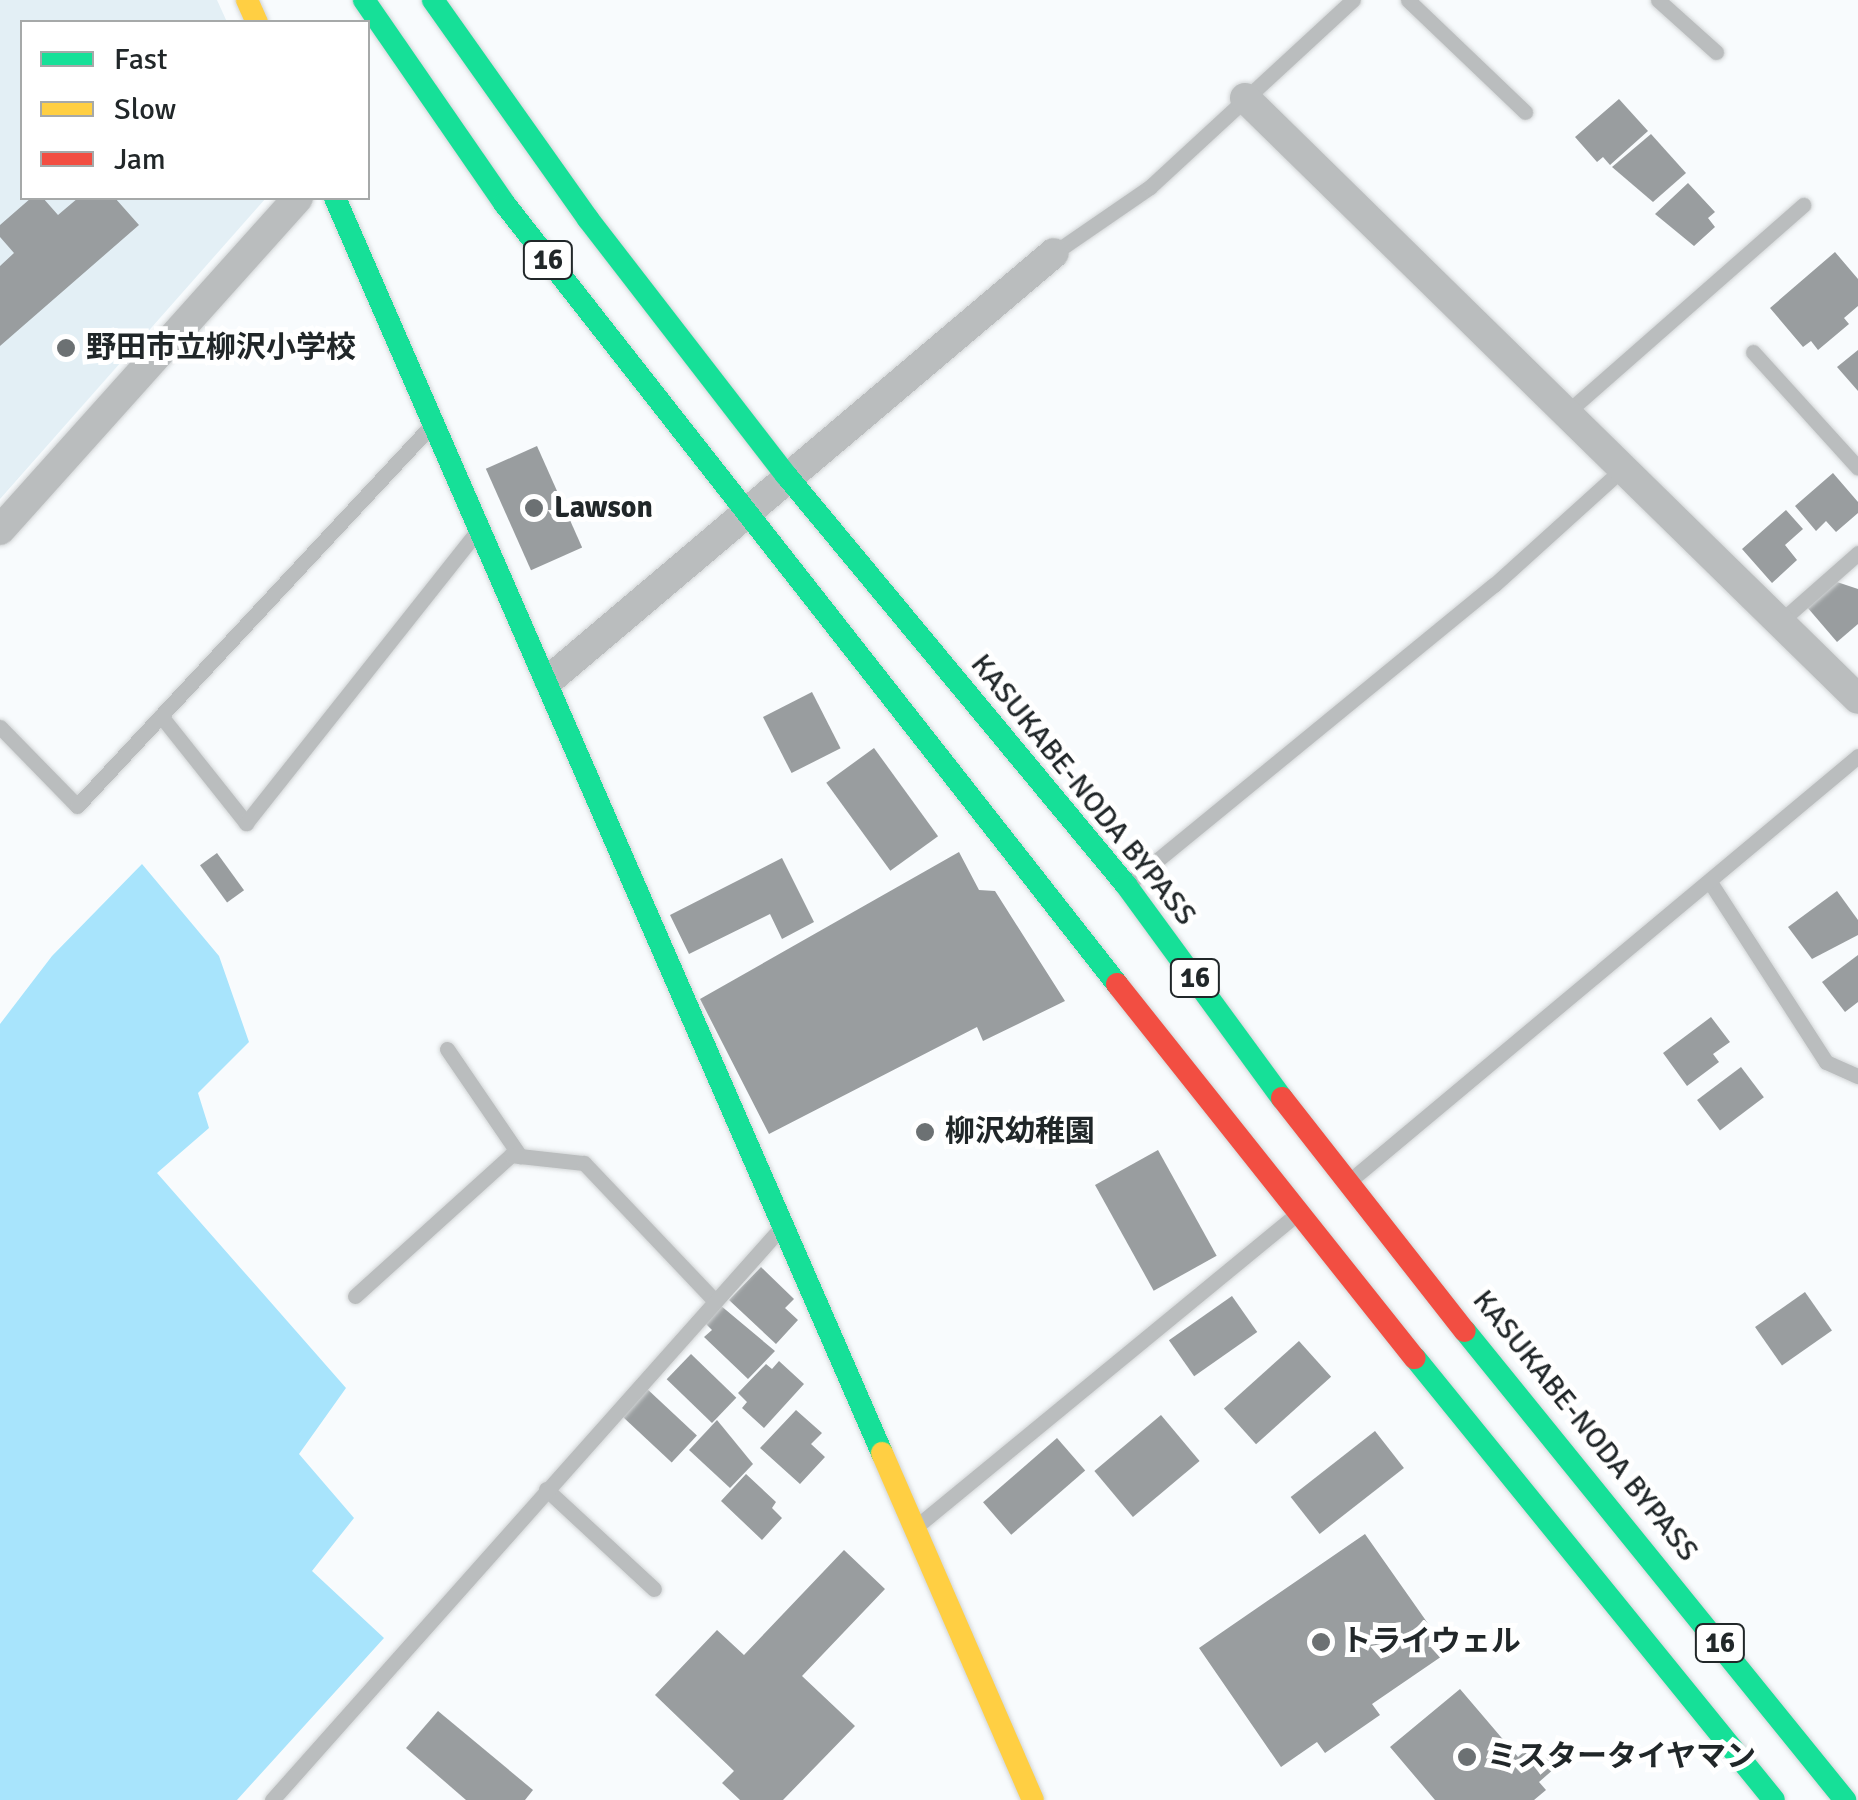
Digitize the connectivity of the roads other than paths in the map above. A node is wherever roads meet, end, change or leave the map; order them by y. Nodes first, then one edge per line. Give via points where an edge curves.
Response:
1 (364, 0) edge
2 (433, 0) edge
3 (1352, 0) edge
4 (1408, 0) edge
5 (1658, 0) edge
6 (1716, 52) dead end
7 (1245, 98) junction
8 (1525, 112) dead end
9 (296, 200) edge
10 (336, 200) edge
11 (1803, 205) dead end
12 (1054, 253) joint
13 (1753, 352) dead end
14 (1563, 416) junction
15 (435, 421) junction
16 (1858, 468) edge
17 (1620, 472) junction
18 (786, 475) junction
19 (744, 511) junction
20 (482, 527) junction
21 (0, 530) edge
22 (1858, 553) edge
23 (1781, 621) junction
24 (549, 680) junction
25 (1858, 699) edge
26 (160, 716) junction
27 (0, 727) edge
28 (1858, 756) edge
29 (1710, 882) junction
30 (1126, 885) junction
31 (447, 1049) dead end
32 (1858, 1076) edge
33 (520, 1156) junction
34 (1346, 1184) junction
35 (1300, 1218) junction
36 (782, 1226) junction
37 (1438, 1291) junction
38 (356, 1296) dead end
39 (716, 1301) junction
40 (1547, 1394) dead end
41 (546, 1490) junction
42 (914, 1528) junction
43 (1552, 1567) dead end
44 (654, 1590) dead end
45 (272, 1800) edge
46 (1032, 1800) edge
47 (1774, 1800) edge
48 (1844, 1800) edge

1 - 19 main road, 16 via 504,203
2 - 18 main road, KASUKABE-NODA BYPASS / 16 via 588,220
3 - 7 lane
4 - 8 lane
5 - 6 lane
7 - 12 lane via 1150,187
7 - 14 street
9 - 21 street
10 - 15 main road
11 - 14 lane
12 - 18 street
13 - 16 lane
14 - 17 street
15 - 20 main road
15 - 26 lane
17 - 23 street
17 - 30 lane via 1494,585
18 - 19 street
18 - 30 main road, KASUKABE-NODA BYPASS / 16
19 - 24 street
19 - 35 main road, 16
20 - 24 main road
20 - 26 lane via 246,824
22 - 23 lane
23 - 25 street
24 - 36 main road
26 - 27 lane via 77,806
28 - 29 lane
29 - 32 lane via 1826,1062
29 - 34 lane
30 - 34 main road, KASUKABE-NODA BYPASS / 16
31 - 33 lane
33 - 38 lane via 512,1155
33 - 39 lane via 584,1163
34 - 37 main road, KASUKABE-NODA BYPASS / 16
35 - 42 lane
35 - 43 main road, 16
35 - 47 main road, 16
36 - 39 lane
36 - 42 main road
37 - 40 main road, 16
37 - 48 main road, KASUKABE-NODA BYPASS / 16
39 - 41 lane
41 - 44 lane
41 - 45 lane
42 - 46 main road

